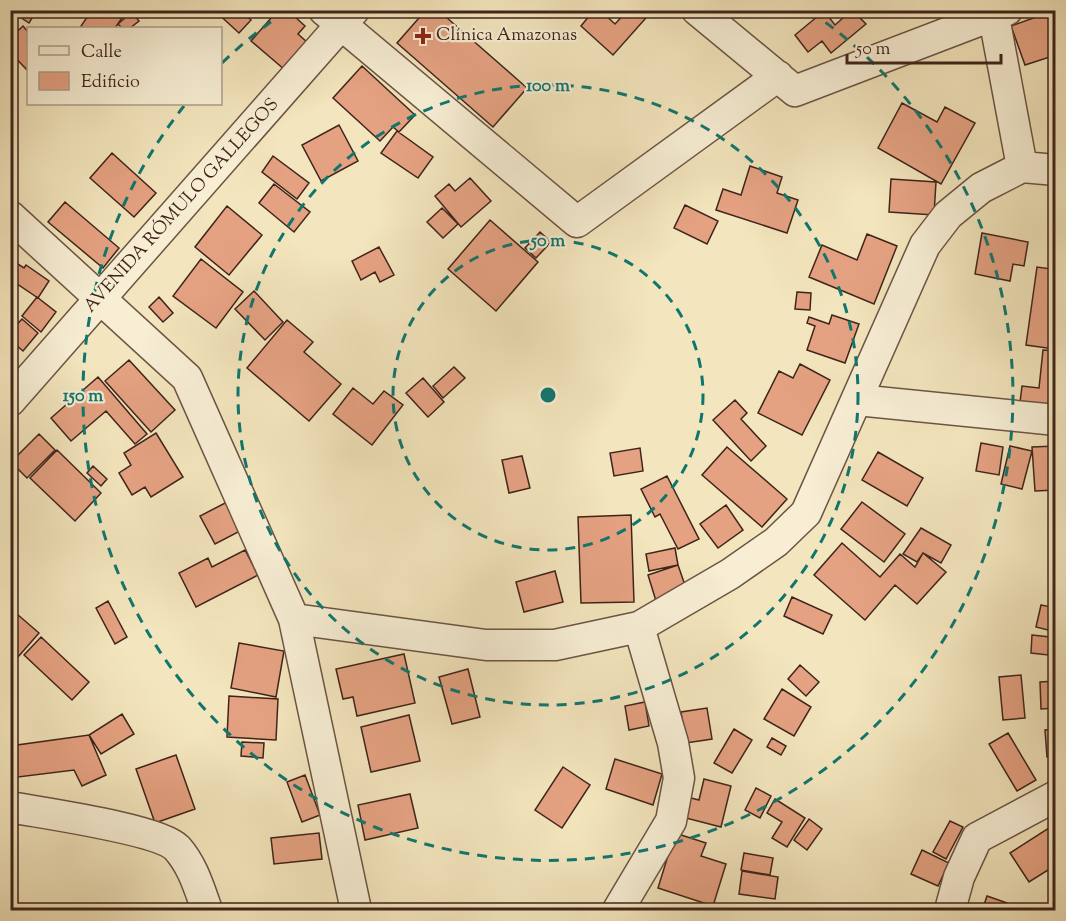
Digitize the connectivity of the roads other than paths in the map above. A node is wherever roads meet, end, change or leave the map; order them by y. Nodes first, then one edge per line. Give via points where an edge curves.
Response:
1 (697, 10) edge
2 (1000, 14) edge
3 (340, 16) edge
4 (778, 76) junction
5 (1022, 167) junction
6 (1056, 170) edge
7 (10, 216) edge
8 (100, 298) junction
9 (857, 400) junction
10 (10, 401) edge
11 (1056, 420) edge
12 (294, 619) junction
13 (639, 627) junction
14 (1056, 796) edge
15 (10, 807) edge
16 (207, 910) edge
17 (352, 910) edge
18 (618, 910) edge
19 (950, 910) edge

1 - 4 street
2 - 4 street via 795,91
2 - 5 street
3 - 4 street via 577,222
3 - 8 street, AVENIDA RÓMULO GALLEGOS
5 - 6 street
5 - 9 street via 981,188 948,215 925,245
7 - 8 street
8 - 10 street, AVENIDA RÓMULO GALLEGOS
8 - 12 street via 187,378
9 - 11 street
9 - 13 street via 806,513 776,542 730,574
12 - 13 street via 486,645 555,645
12 - 17 street
13 - 18 street via 673,743 679,778 671,821
14 - 19 street via 977,838 958,878
15 - 16 street via 134,830 175,846 194,873

